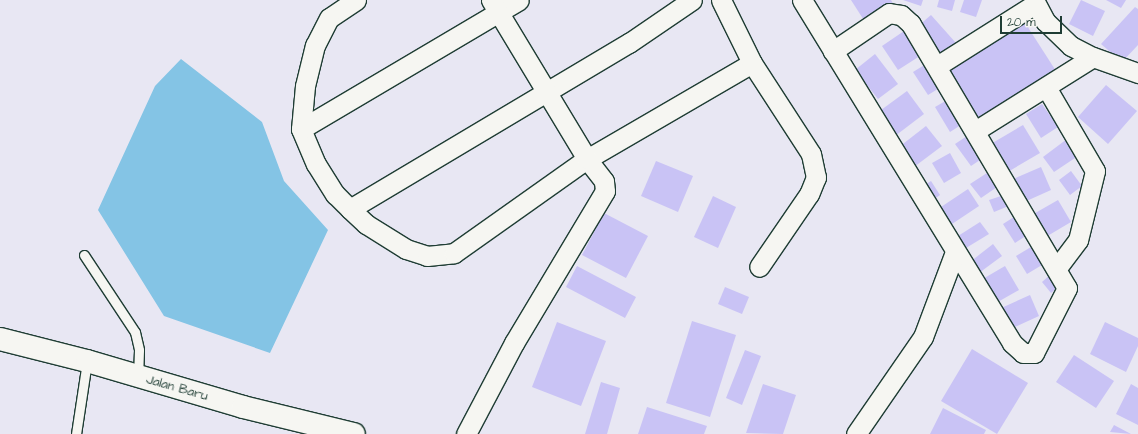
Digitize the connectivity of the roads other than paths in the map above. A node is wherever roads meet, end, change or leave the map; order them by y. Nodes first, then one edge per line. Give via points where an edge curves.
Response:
1 (356, 0) edge
2 (519, 0) edge
3 (692, 0) edge
4 (721, 0) edge
5 (802, 0) edge
6 (1035, 2) edge
7 (494, 6) edge
8 (834, 51) junction
9 (1093, 57) junction
10 (752, 62) junction
11 (937, 66) junction
12 (1138, 73) edge
13 (1046, 86) junction
14 (547, 92) junction
15 (301, 129) junction
16 (975, 132) junction
17 (587, 159) junction
18 (350, 209) junction
19 (955, 252) junction
20 (84, 255) dead end
21 (759, 267) dead end
22 (1057, 268) junction
23 (0, 339) edge
24 (87, 361) junction
25 (138, 377) junction
26 (76, 434) edge
27 (354, 434) edge
28 (466, 434) edge
29 (856, 434) edge

1 - 15 street via 329,18 315,45 305,86
2 - 7 street
3 - 14 street via 629,43
4 - 10 street
5 - 8 street
6 - 9 street via 1055,32 1071,46
6 - 11 street
7 - 14 street
7 - 15 street
8 - 11 street via 889,13 901,15 911,24
8 - 19 street
9 - 12 street
9 - 13 street
10 - 17 street
10 - 21 street via 811,154 816,177 809,194
11 - 16 street
13 - 16 street
13 - 22 street via 1095,171 1078,240
14 - 17 street
14 - 18 street
15 - 18 street via 316,164 335,194
16 - 22 street
17 - 18 street via 454,253 427,256 406,249 366,224
17 - 28 street via 604,181 604,191 514,343
19 - 22 street via 1012,343 1022,353 1034,353 1067,288
19 - 29 street via 923,337
20 - 25 lane via 135,332 139,350
23 - 24 main road, Jalan Baru
24 - 25 main road, Jalan Baru
24 - 26 lane
25 - 27 main road, Jalan Baru via 243,408

